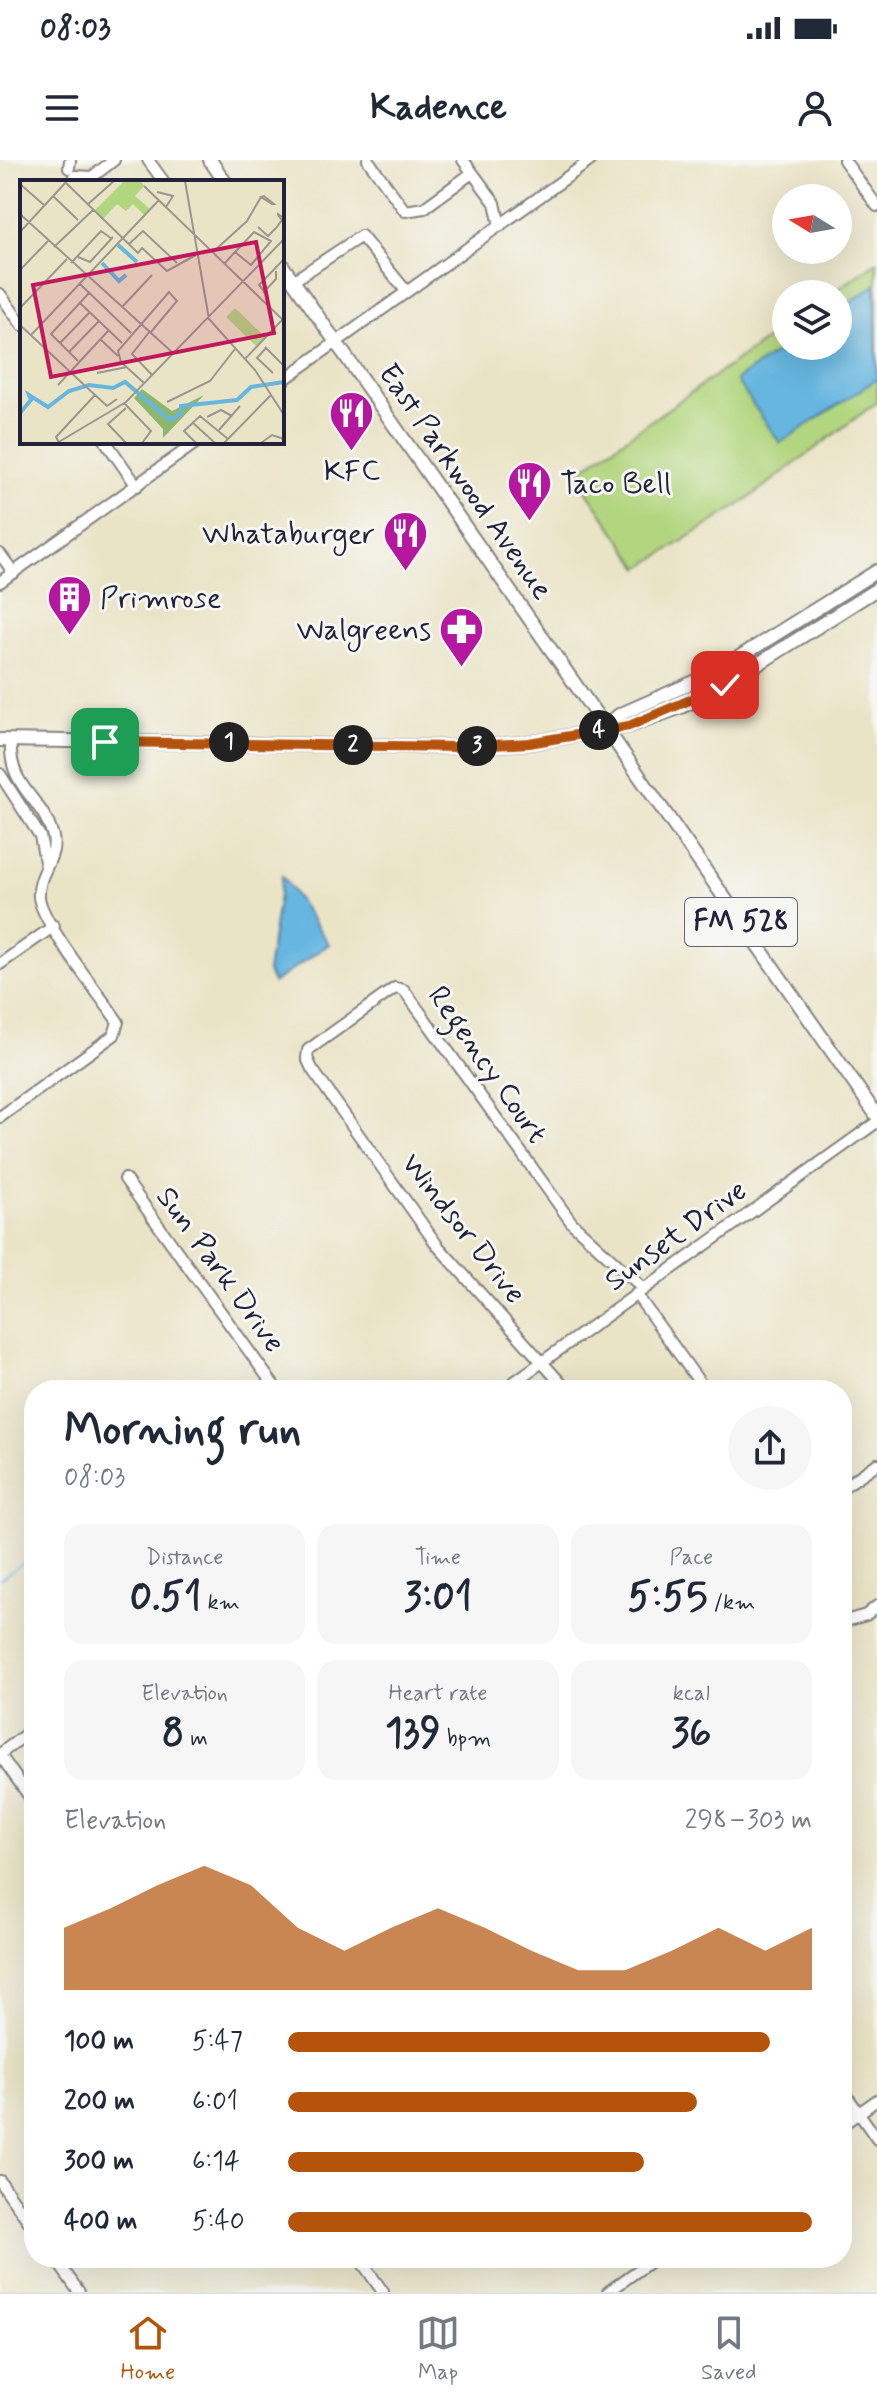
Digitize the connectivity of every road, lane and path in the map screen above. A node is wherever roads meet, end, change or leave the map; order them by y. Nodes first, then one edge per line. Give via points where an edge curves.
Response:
1 (114, 160) edge
2 (148, 160) edge
3 (210, 160) edge
4 (368, 160) edge
5 (463, 160) edge
6 (591, 160) edge
7 (844, 160) edge
8 (71, 168) edge
9 (472, 173) junction
10 (163, 180) edge
11 (224, 180) edge
12 (876, 201) edge
13 (495, 203) junction
14 (515, 214) junction
15 (500, 226) junction
16 (284, 268) edge
17 (293, 281) junction
18 (406, 291) junction
19 (0, 294) edge
20 (20, 322) edge
21 (335, 342) junction
22 (284, 380) edge
23 (107, 444) edge
24 (194, 444) edge
25 (137, 486) junction
26 (0, 554) edge
27 (877, 571) edge
28 (14, 573) junction
29 (0, 582) edge
30 (877, 589) edge
31 (604, 728) junction
32 (5, 740) edge
33 (0, 774) edge
34 (28, 795) junction
35 (17, 802) junction
36 (46, 867) junction
37 (54, 926) junction
38 (0, 964) edge
39 (328, 1092) joint
40 (0, 1117) edge
41 (877, 1119) edge
42 (125, 1179) dead end
43 (640, 1291) junction
44 (544, 1361) junction
45 (270, 1380) edge
46 (517, 1380) edge
47 (559, 1380) edge
48 (698, 1380) edge
49 (877, 1464) edge
50 (852, 1481) edge
51 (877, 1606) edge
52 (852, 1619) edge
53 (24, 1736) edge
54 (0, 1754) edge
55 (24, 1789) edge
56 (877, 2100) edge
57 (852, 2102) edge
58 (860, 2112) junction
59 (852, 2118) edge
60 (877, 2139) edge
61 (0, 2181) edge
62 (24, 2215) edge
63 (62, 2268) edge
64 (366, 2268) edge
65 (641, 2268) edge
66 (79, 2292) edge
67 (383, 2292) edge
68 (608, 2292) edge

1 - 8 street via 92,177
2 - 10 street
3 - 11 main road
4 - 9 street via 405,211 424,208
5 - 9 street
6 - 14 street
7 - 12 street
9 - 13 street
13 - 14 street
13 - 15 street
14 - 15 street
15 - 18 street
16 - 17 main road, East Parkwood Avenue / FM 528
17 - 18 street via 361,236
17 - 21 main road, East Parkwood Avenue / FM 528
18 - 21 street
19 - 20 street
21 - 22 street
21 - 31 main road, East Parkwood Avenue / FM 528
23 - 25 street
24 - 25 street
25 - 28 street
26 - 28 street
27 - 31 main road via 712,674 619,715
28 - 29 street
30 - 31 main road via 725,685 629,726
31 - 32 main road via 529,743 460,747
31 - 41 main road, FM 528
32 - 34 street via 10,765
33 - 35 street
34 - 35 street
34 - 36 street via 51,828 55,844
35 - 36 street via 40,836
36 - 37 street via 39,900
37 - 38 street
37 - 40 street via 118,1022 117,1028
39 - 43 street, Regency Court via 312,1069 308,1050 395,988 404,990 572,1223
39 - 44 street, Windsor Drive via 437,1245
41 - 43 street, Sunset Drive
42 - 45 street, Sun Park Drive
43 - 44 street, Sunset Drive
43 - 48 street, Regency Court
44 - 46 street, Sunset Drive
44 - 47 street, Windsor Drive
49 - 50 street
51 - 52 street
53 - 54 street
54 - 55 street
56 - 58 street
57 - 58 street
58 - 59 street
58 - 60 street
61 - 62 street
63 - 66 street
64 - 67 street
65 - 68 street

